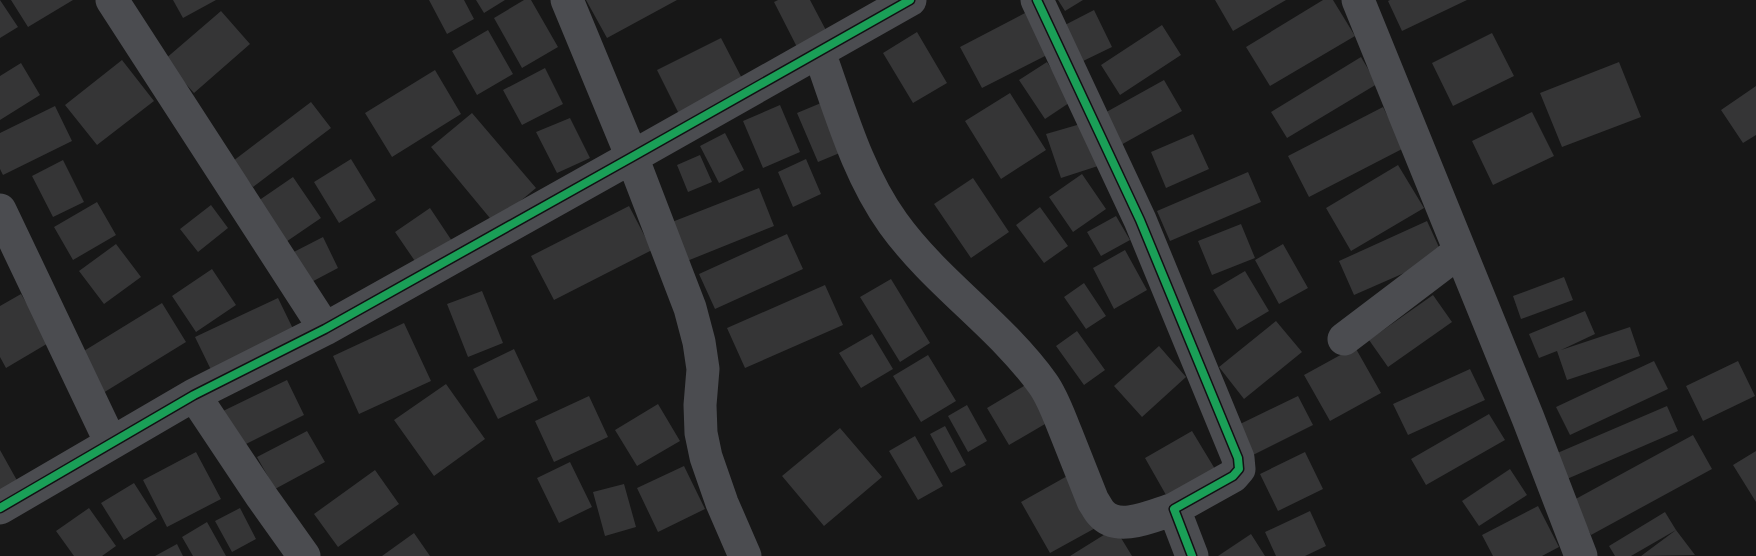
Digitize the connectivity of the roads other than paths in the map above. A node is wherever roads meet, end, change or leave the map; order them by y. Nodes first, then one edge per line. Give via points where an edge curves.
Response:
1 (112, 0) edge
2 (567, 0) edge
3 (910, 0) edge
4 (1037, 0) edge
5 (1358, 0) edge
6 (819, 52) junction
7 (632, 158) junction
8 (0, 210) edge
9 (1460, 250) junction
10 (325, 328) junction
11 (1344, 339) dead end
12 (194, 395) junction
13 (111, 443) junction
14 (0, 508) edge
15 (1174, 509) junction
16 (304, 556) edge
17 (745, 556) edge
18 (1192, 556) edge
19 (1581, 556) edge

1 - 10 street
2 - 7 street
3 - 6 street
4 - 15 street via 1140,220 1239,458 1239,469 1233,476
5 - 9 street
6 - 7 street
6 - 15 street via 868,182 892,223 1044,385 1101,513 1109,520 1121,522
7 - 10 street
7 - 17 street via 690,308 703,369 700,405 704,449
8 - 13 street
9 - 11 street
9 - 19 street
10 - 12 street
12 - 13 street
12 - 16 street
13 - 14 street
15 - 18 street

